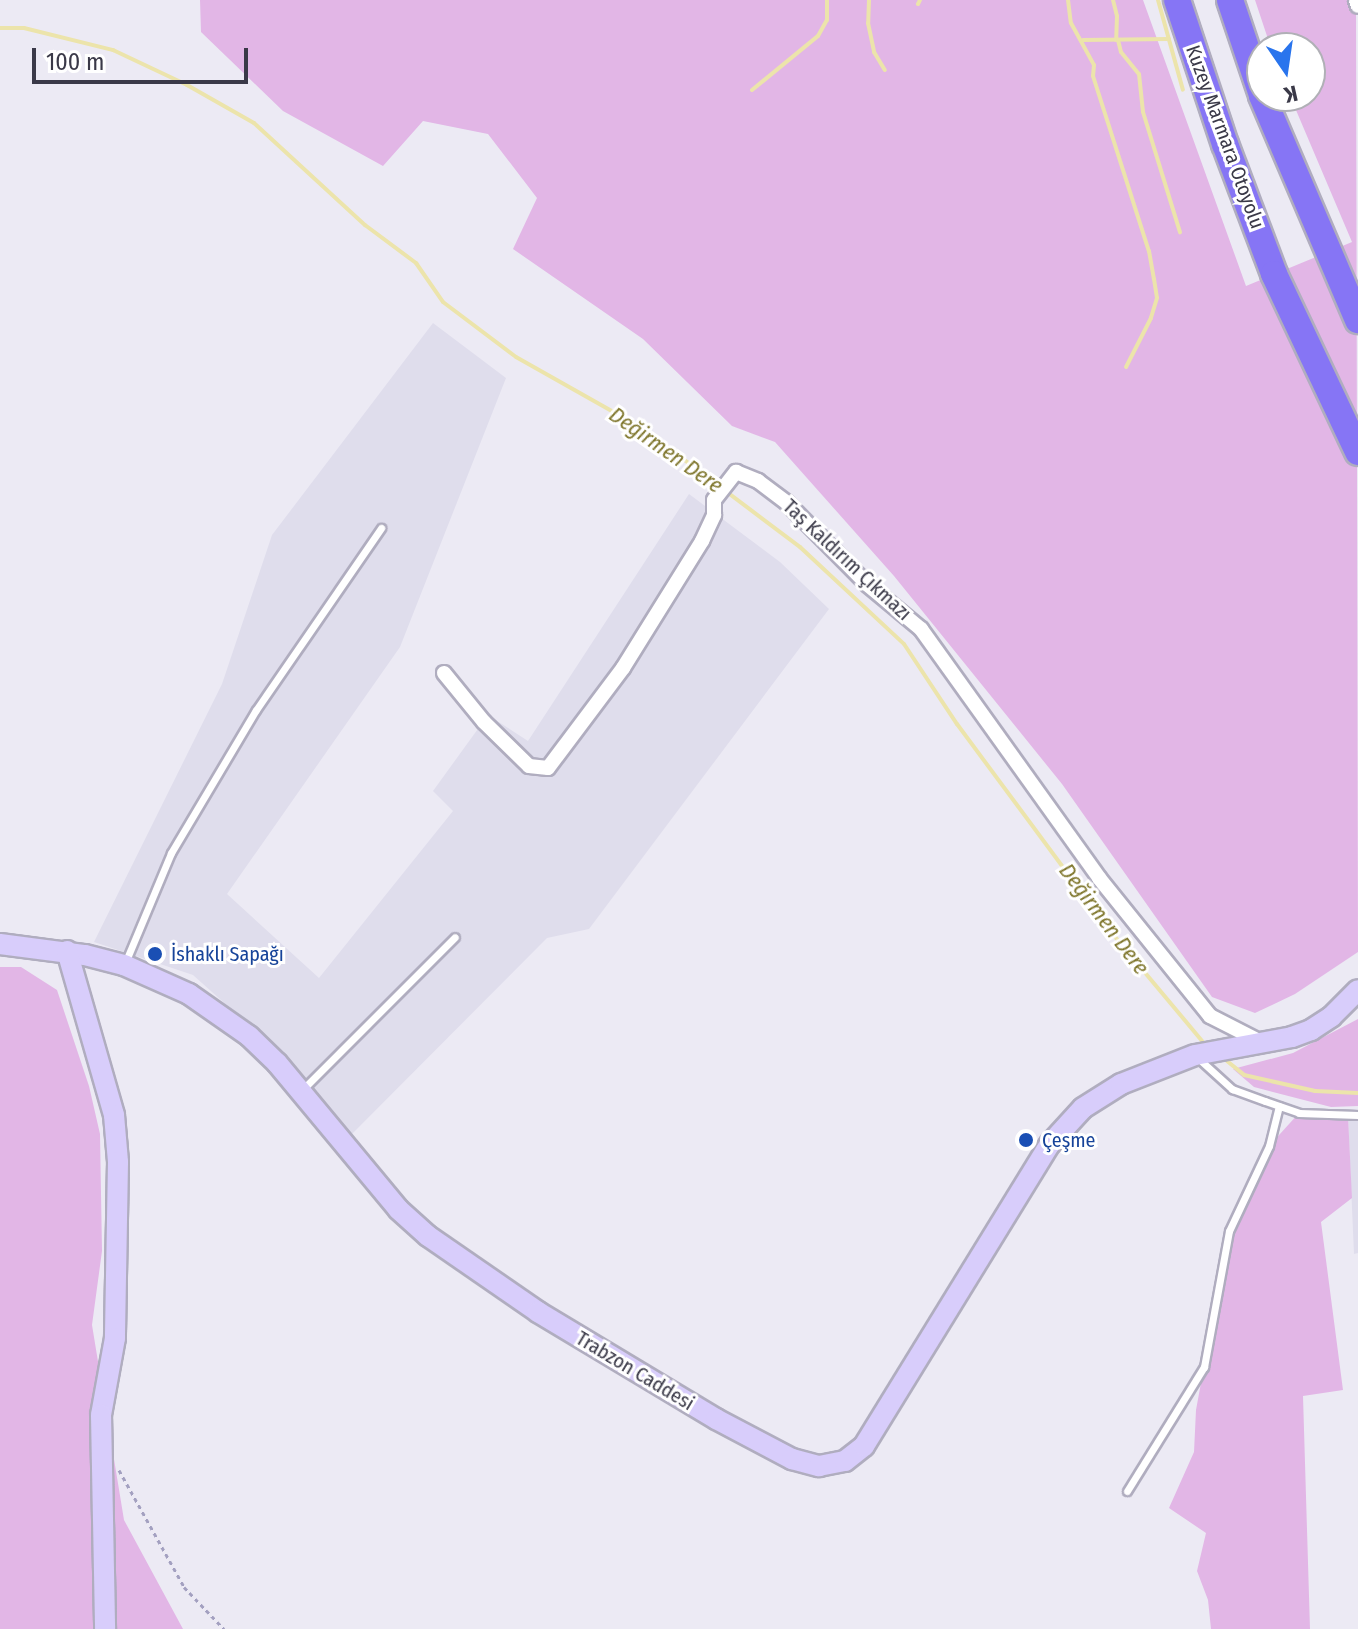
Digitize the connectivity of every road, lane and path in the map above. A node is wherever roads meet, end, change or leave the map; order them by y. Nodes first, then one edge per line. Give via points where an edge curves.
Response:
1 (1177, 0) edge
2 (1230, 0) edge
3 (1356, 0) edge
4 (1358, 6) edge
5 (1246, 48) edge
6 (1269, 112) edge
7 (1358, 320) edge
8 (1358, 452) edge
9 (381, 528) dead end
10 (444, 673) dead end
11 (455, 937) dead end
12 (0, 944) edge
13 (67, 951) junction
14 (124, 965) junction
15 (1358, 990) edge
16 (1261, 1043) junction
17 (1195, 1055) junction
18 (302, 1090) junction
19 (1279, 1106) junction
20 (1358, 1115) edge
21 (115, 1456) dead end
22 (1127, 1491) dead end
23 (105, 1629) edge
24 (224, 1629) edge

1 - 8 highway, Kuzey Marmara Otoyolu via 1274,274
2 - 5 highway
3 - 4 street
6 - 7 highway
9 - 14 lane via 256,710 171,853
10 - 16 street, Taş Kaldırım Çıkmazı via 529,766 548,768 623,668 694,554 714,515 717,496 736,472 758,481 921,629 1099,878 1210,1016
11 - 18 lane
12 - 13 street, Trabzon Caddesi
13 - 14 street, Trabzon Caddesi
13 - 23 street via 114,1115 118,1162 115,1338 101,1415
14 - 18 street, Trabzon Caddesi via 220,1014
15 - 16 street, Trabzon Caddesi via 1311,1030
16 - 17 street, Trabzon Caddesi
17 - 18 street, Trabzon Caddesi via 1121,1084 1083,1108 1050,1144 864,1446 845,1461 819,1466 792,1459 716,1419 538,1312 428,1236 398,1209
17 - 19 lane via 1232,1089
19 - 20 lane via 1299,1113
19 - 22 lane via 1269,1146 1229,1231 1204,1367
21 - 24 path via 124,1484 184,1587

